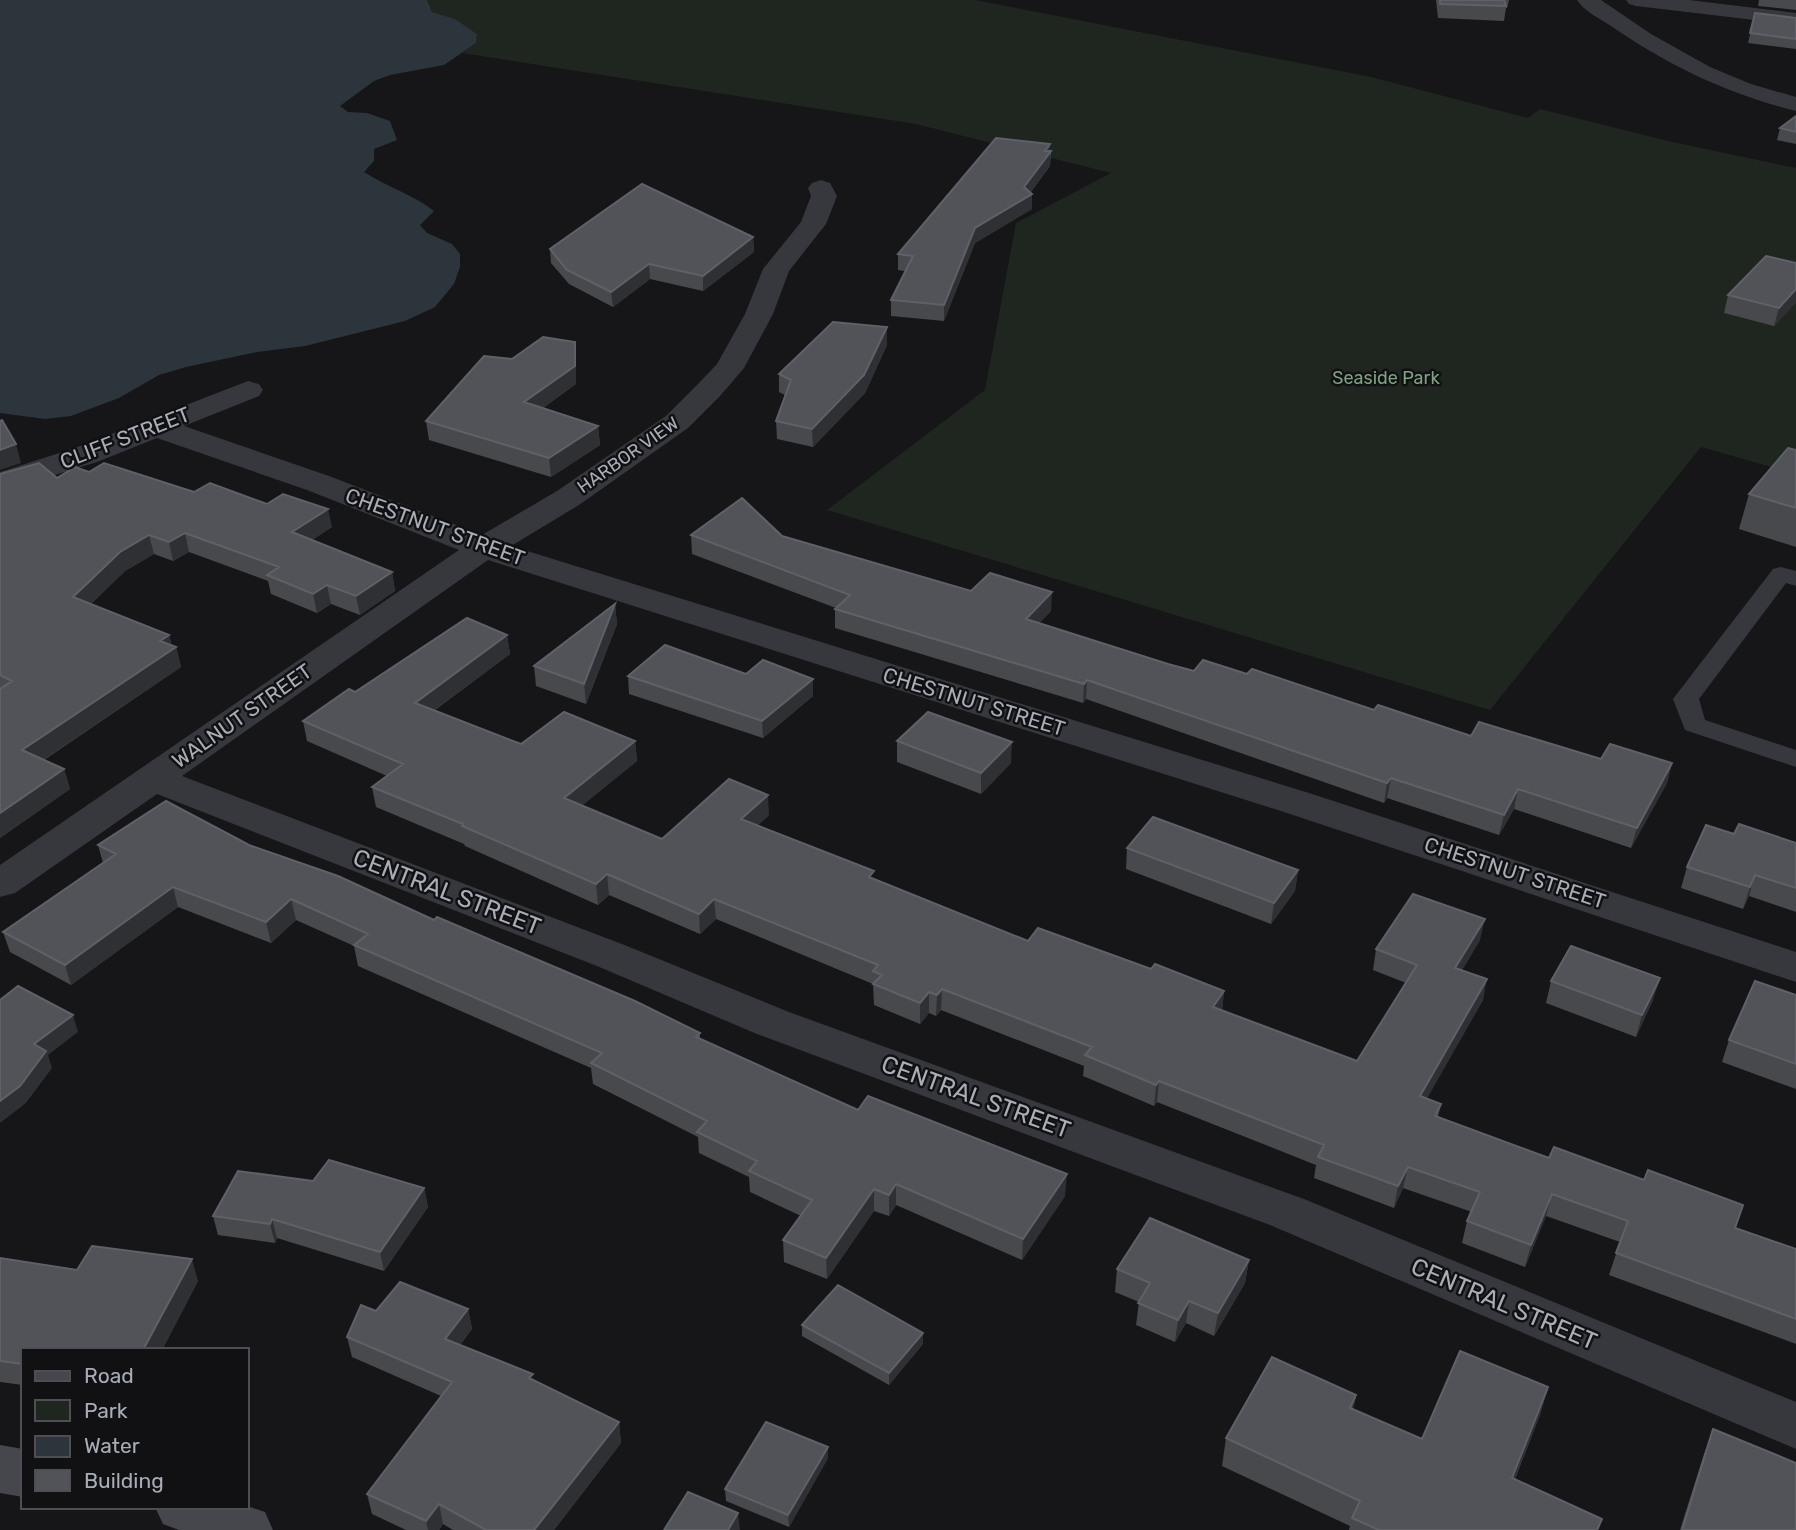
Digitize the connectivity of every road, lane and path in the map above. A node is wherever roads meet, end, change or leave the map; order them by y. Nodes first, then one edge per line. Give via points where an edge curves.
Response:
1 (1587, 0) edge
2 (1636, 0) edge
3 (1796, 19) edge
4 (1796, 104) edge
5 (821, 188) dead end
6 (248, 390) dead end
7 (156, 427) junction
8 (0, 482) edge
9 (484, 548) junction
10 (1796, 579) edge
11 (1796, 759) edge
12 (152, 778) junction
13 (0, 884) edge
14 (1796, 967) edge
15 (1796, 1426) edge
16 (0, 1469) edge
17 (21, 1473) edge
18 (188, 1509) edge
19 (245, 1530) edge

1 - 4 street via 1694,67 1744,90
2 - 3 street
5 - 9 street, HARBOR VIEW via 824,196 813,225 776,269 745,340 709,390 677,422 568,498
6 - 7 street, CLIFF STREET
7 - 8 street, CLIFF STREET
7 - 9 street, CHESTNUT STREET via 318,483
9 - 12 street, WALNUT STREET
9 - 14 street, CHESTNUT STREET via 1295,802
10 - 11 lane via 1781,574 1686,699 1694,725
12 - 13 street, WALNUT STREET
12 - 15 street, CENTRAL STREET via 773,1023 1287,1212
16 - 17 street
18 - 19 street

